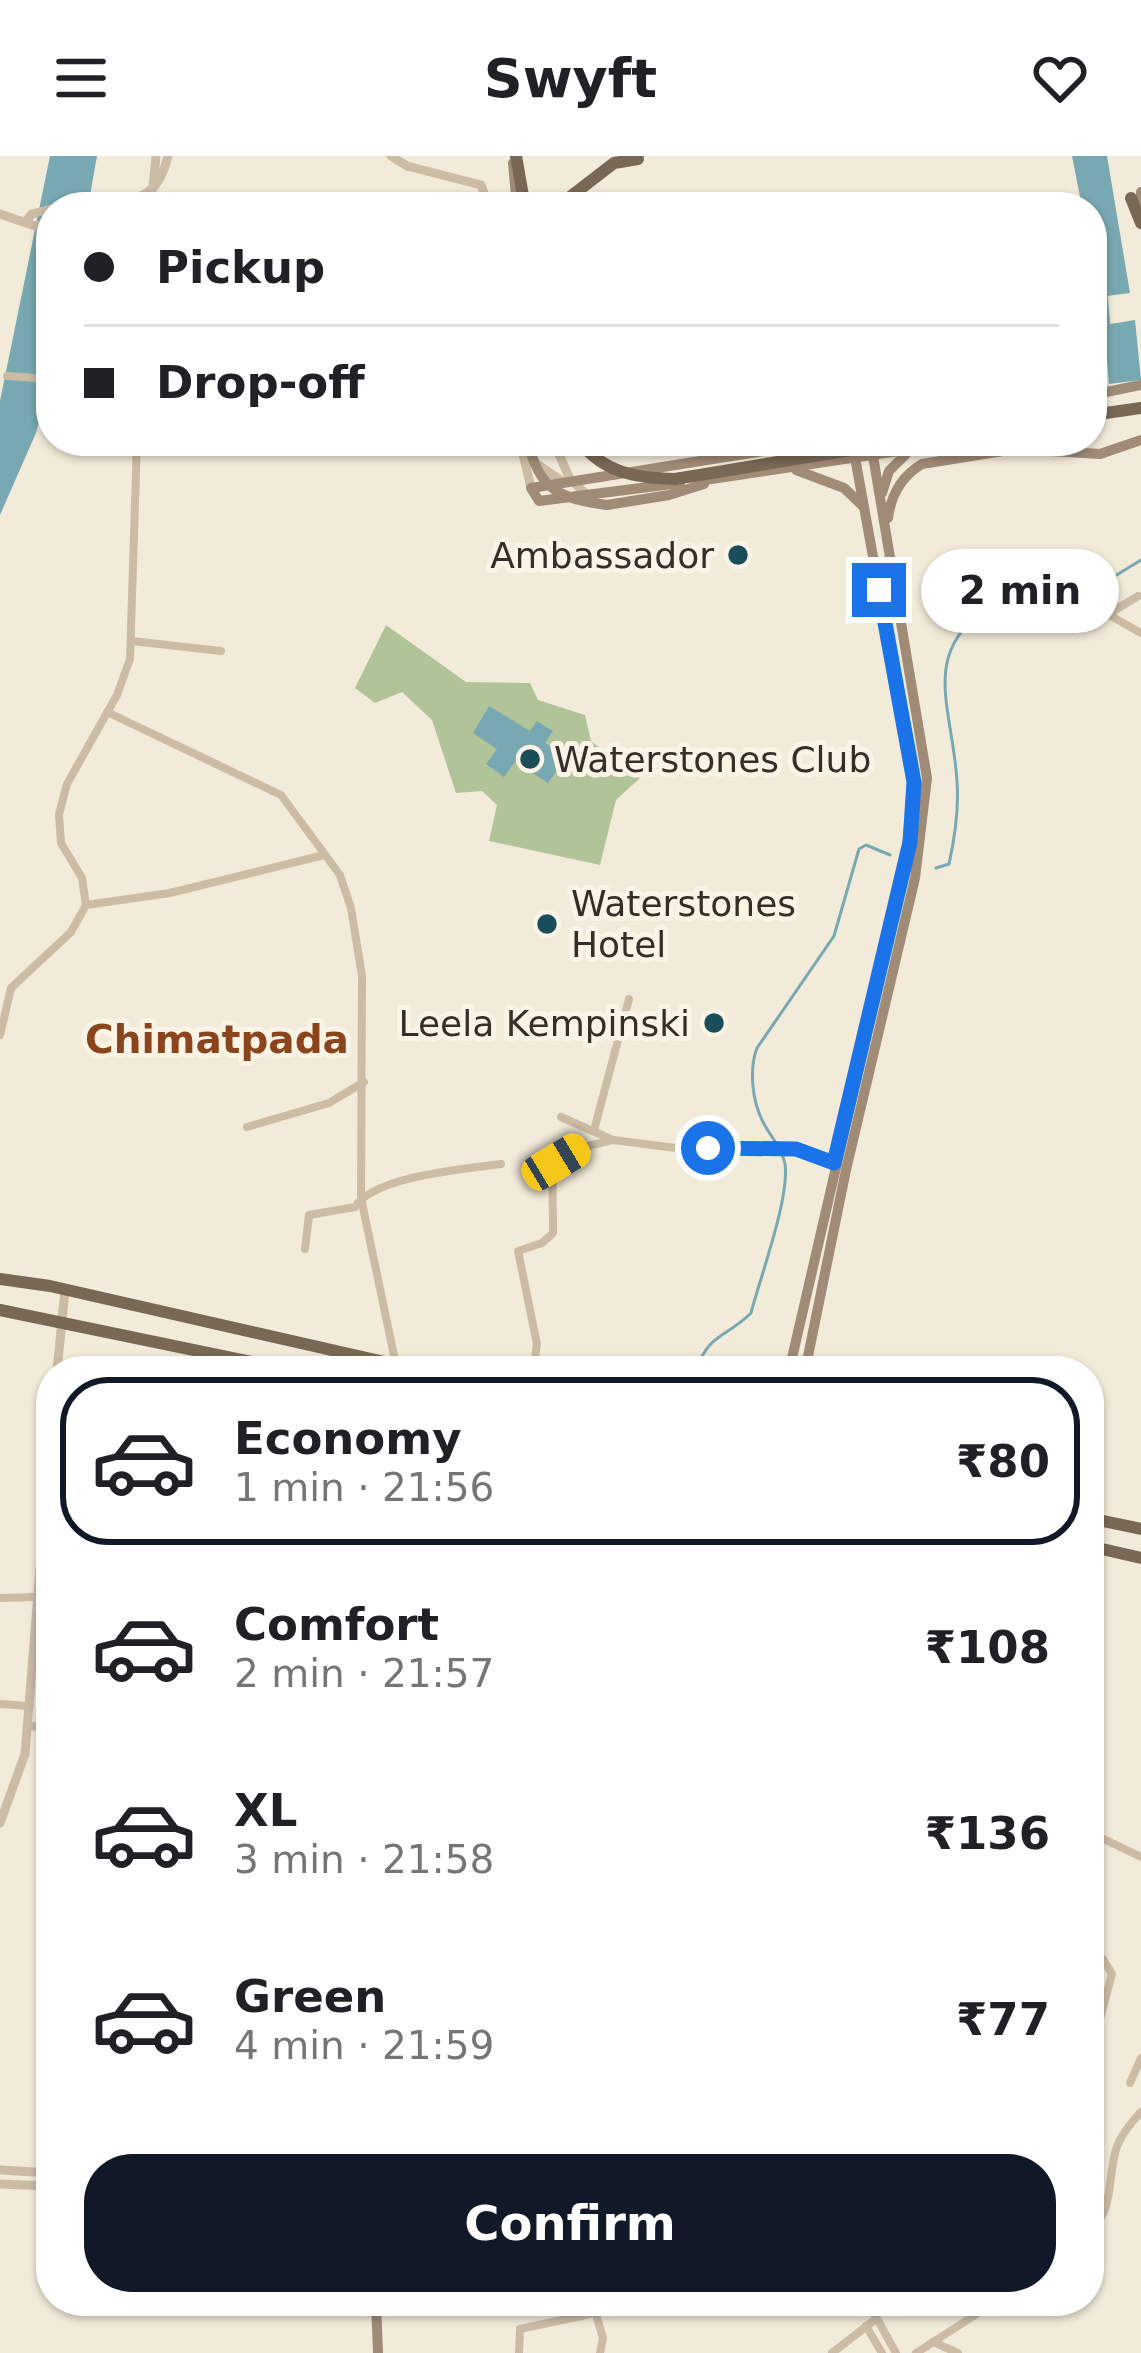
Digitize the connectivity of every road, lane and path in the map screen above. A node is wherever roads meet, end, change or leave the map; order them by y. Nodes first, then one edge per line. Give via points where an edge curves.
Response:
1 (156, 156) edge
2 (167, 156) edge
3 (391, 156) edge
4 (515, 156) edge
5 (638, 159) edge
6 (149, 191) junction
7 (144, 192) edge
8 (484, 192) edge
9 (519, 192) edge
10 (573, 192) edge
11 (1137, 198) edge
12 (0, 214) edge
13 (36, 217) edge
14 (31, 220) junction
15 (36, 220) edge
16 (1141, 223) edge
17 (7, 376) dead end
18 (36, 378) edge
19 (1141, 385) edge
20 (1107, 392) edge
21 (1138, 410) edge
22 (1107, 415) edge
23 (1141, 440) edge
24 (1107, 452) edge
25 (137, 456) edge
26 (523, 456) edge
27 (525, 456) edge
28 (530, 456) edge
29 (558, 456) edge
30 (590, 456) edge
31 (727, 456) edge
32 (788, 456) edge
33 (852, 456) edge
34 (876, 456) edge
35 (901, 456) edge
36 (956, 456) edge
37 (873, 457) junction
38 (855, 460) junction
39 (791, 468) junction
40 (724, 478) junction
41 (566, 480) junction
42 (531, 488) junction
43 (586, 495) junction
44 (881, 496) junction
45 (866, 509) junction
46 (887, 533) junction
47 (1080, 589) dead end
48 (1138, 596) edge
49 (1107, 615) junction
50 (1141, 633) edge
51 (132, 640) junction
52 (221, 651) dead end
53 (107, 712) junction
54 (324, 855) junction
55 (86, 905) junction
56 (629, 999) dead end
57 (0, 1035) edge
58 (364, 1082) junction
59 (561, 1118) dead end
60 (247, 1127) dead end
61 (594, 1130) junction
62 (613, 1140) junction
63 (501, 1164) dead end
64 (840, 1167) junction
65 (361, 1198) junction
66 (305, 1249) dead end
67 (0, 1280) edge
68 (65, 1290) junction
69 (0, 1310) edge
70 (62, 1321) junction
71 (58, 1356) edge
72 (226, 1356) edge
73 (345, 1356) edge
74 (394, 1356) edge
75 (535, 1356) edge
76 (793, 1356) edge
77 (808, 1356) edge
78 (1104, 1521) edge
79 (1141, 1529) edge
80 (1104, 1549) edge
81 (1141, 1558) edge
82 (36, 1597) edge
83 (0, 1598) edge
84 (36, 1624) edge
85 (0, 1704) edge
86 (30, 1706) junction
87 (28, 1725) junction
88 (36, 1727) edge
89 (0, 1822) edge
90 (1104, 1839) edge
91 (1141, 1857) edge
92 (1104, 1960) edge
93 (1104, 2004) edge
94 (1141, 2058) edge
95 (1130, 2083) dead end
96 (1141, 2112) edge
97 (0, 2170) edge
98 (36, 2172) edge
99 (0, 2184) edge
100 (36, 2185) edge
101 (1104, 2214) edge
102 (376, 2316) edge
103 (581, 2316) edge
104 (596, 2316) edge
105 (874, 2316) edge
106 (973, 2316) edge
107 (876, 2319) junction
108 (866, 2326) junction
109 (932, 2341) junction
110 (377, 2353) edge
111 (519, 2353) edge
112 (600, 2353) edge
113 (832, 2353) edge
114 (882, 2353) edge
115 (896, 2353) edge
116 (916, 2353) edge
117 (958, 2353) edge

1 - 6 street
2 - 6 street
3 - 8 street
4 - 9 main road
5 - 10 main road via 614,163
6 - 7 street
11 - 16 main road
12 - 14 street
13 - 14 street
14 - 15 street
17 - 18 street
19 - 20 main road
21 - 22 main road
23 - 24 main road
25 - 51 street
26 - 42 street
27 - 41 street
28 - 40 main road, bridge via 550,487 607,505
29 - 41 street
30 - 32 main road, bridge via 611,469 659,478
31 - 41 main road
33 - 38 main road
34 - 37 main road
35 - 44 main road
36 - 46 main road via 909,472 891,499
37 - 38 main road
37 - 44 main road
38 - 39 main road
38 - 45 main road
39 - 40 main road
39 - 45 main road via 844,488
40 - 43 main road
41 - 42 main road
41 - 43 street
42 - 43 main road via 539,501
44 - 46 main road
45 - 64 main road via 914,782 904,873
46 - 64 main road via 927,778 915,878
47 - 49 street
48 - 49 street
49 - 50 street
51 - 52 street
51 - 53 street
53 - 54 street via 281,795
53 - 55 street via 59,814 61,843 82,878
54 - 55 street
54 - 58 street via 340,875 357,939
55 - 57 street via 71,932 11,988
56 - 61 street
58 - 60 street via 329,1103
58 - 65 street
59 - 61 street
61 - 62 street
62 - 64 street via 796,1149
62 - 75 street via 556,1162 553,1233 518,1251
63 - 65 street via 413,1179
64 - 76 main road
64 - 77 main road
65 - 66 street via 355,1208 309,1215
65 - 74 street
67 - 68 main road
68 - 70 street
68 - 73 main road
69 - 70 main road
70 - 71 street
70 - 72 main road
78 - 79 main road
80 - 81 main road
82 - 83 street
84 - 86 street
85 - 86 street
86 - 87 street
87 - 88 street
87 - 89 street
90 - 91 street
92 - 93 street via 1112,1974
94 - 95 street
96 - 101 street via 1115,2151
97 - 98 street
99 - 100 street
102 - 110 main road
103 - 111 street via 520,2329
104 - 112 street
105 - 107 street
106 - 109 street
107 - 108 street
107 - 115 street
108 - 113 street
108 - 114 street
109 - 116 street
109 - 117 street

